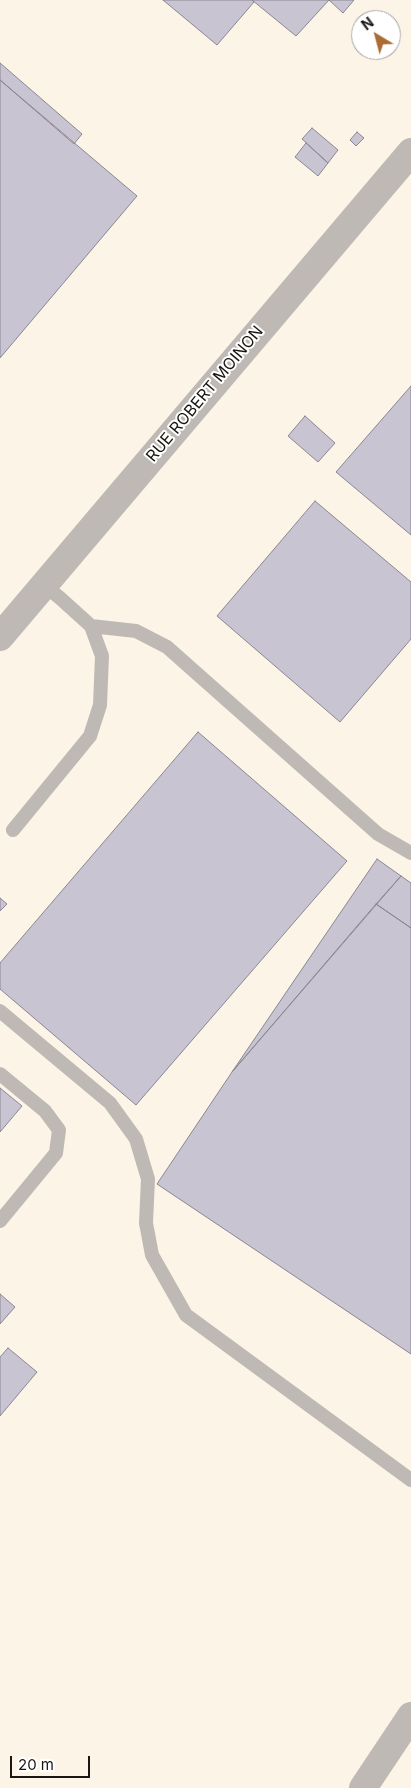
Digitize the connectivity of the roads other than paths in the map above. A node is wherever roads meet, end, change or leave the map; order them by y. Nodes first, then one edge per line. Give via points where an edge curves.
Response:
1 (411, 152) edge
2 (44, 585) junction
3 (91, 626) junction
4 (0, 637) edge
5 (13, 830) dead end
6 (411, 853) edge
7 (0, 1011) edge
8 (0, 1074) edge
9 (0, 1221) edge
10 (411, 1480) edge
11 (411, 1716) edge
12 (363, 1788) edge

1 - 2 street, RUE ROBERT MOINON
2 - 3 lane
2 - 4 street, RUE ROBERT MOINON
3 - 5 lane via 102,656 100,705 90,736
3 - 6 lane via 136,631 167,647 378,834
7 - 10 lane via 110,1102 136,1139 148,1179 146,1223 152,1255 186,1315
8 - 9 lane via 45,1111 59,1130 56,1153
11 - 12 street

